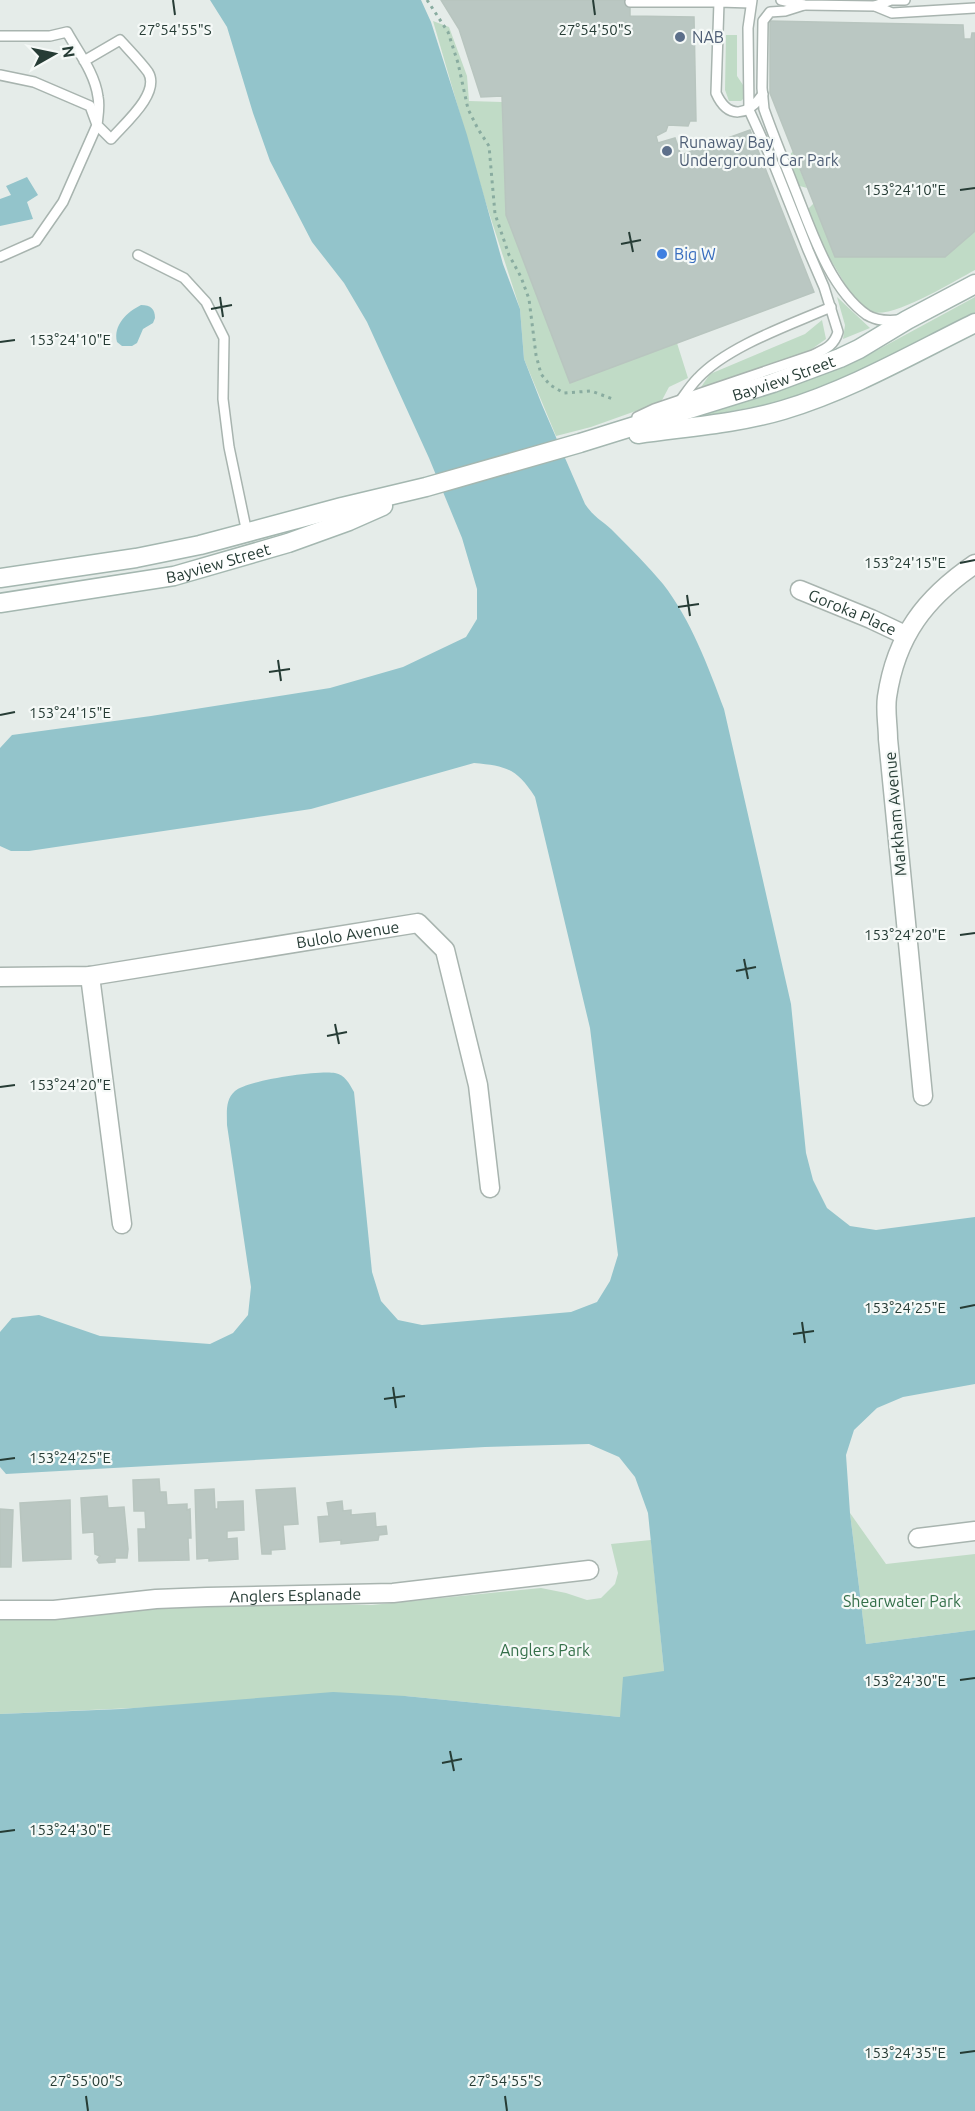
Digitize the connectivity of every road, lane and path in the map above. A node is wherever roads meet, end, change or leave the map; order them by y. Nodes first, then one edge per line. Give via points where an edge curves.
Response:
1 (427, 0) edge
2 (781, 0) edge
3 (891, 0) edge
4 (905, 0) edge
5 (718, 1) edge
6 (630, 2) dead end
7 (751, 2) edge
8 (856, 2) edge
9 (804, 5) junction
10 (875, 6) junction
11 (975, 8) edge
12 (0, 36) edge
13 (84, 61) junction
14 (0, 75) edge
15 (763, 94) junction
16 (749, 110) junction
17 (98, 125) junction
18 (138, 255) dead end
19 (0, 257) edge
20 (975, 284) edge
21 (831, 307) junction
22 (907, 320) junction
23 (975, 323) edge
24 (613, 399) dead end
25 (680, 401) junction
26 (609, 434) junction
27 (580, 443) junction
28 (426, 487) junction
29 (247, 533) junction
30 (254, 554) junction
31 (975, 564) edge
32 (0, 578) edge
33 (800, 590) dead end
34 (0, 603) edge
35 (905, 635) junction
36 (90, 976) junction
37 (0, 977) edge
38 (922, 1095) dead end
39 (490, 1188) dead end
40 (122, 1224) dead end
41 (975, 1531) edge
42 (918, 1538) dead end
43 (589, 1570) dead end
44 (0, 1610) edge

1 - 24 path via 448,32 468,109 489,146 495,214 529,299 541,374 564,393 591,391
2 - 9 lane
3 - 4 lane
3 - 10 lane
5 - 6 lane
5 - 7 lane
5 - 16 lane via 716,93 727,109
7 - 16 lane
8 - 9 lane
8 - 10 lane
9 - 15 lane via 770,12 763,21
10 - 11 lane via 892,13
12 - 13 lane via 67,32
13 - 17 lane via 98,97
13 - 17 lane via 120,40 149,73 151,81 144,101 111,139
14 - 17 lane via 34,82 90,106
15 - 16 lane
15 - 22 lane via 769,123 818,246 841,287 855,305 874,319
16 - 21 lane via 776,167
17 - 19 lane via 63,202 36,242
18 - 29 lane via 184,278 206,302 224,338 223,399
20 - 22 street, Bayview Street
21 - 25 lane via 749,343 718,362 699,377
21 - 25 lane via 838,332 827,348
22 - 26 street, Bayview Street via 859,349 815,368
23 - 27 street, Bayview Street via 804,404 754,417
25 - 26 lane via 654,409
26 - 27 street, Bayview Street
27 - 28 street, Bayview Street
28 - 29 street, Bayview Street
28 - 30 street, Bayview Street via 349,521
29 - 30 street
29 - 32 street, Bayview Street via 136,558
30 - 34 street, Bayview Street via 174,576
31 - 35 street, Markham Avenue via 932,599
33 - 35 street, Goroka Place
35 - 38 street, Markham Avenue via 887,699 888,739
36 - 37 street, Bulolo Avenue
36 - 39 street, Bulolo Avenue via 418,923 445,950 478,1085
36 - 40 street
41 - 42 street
43 - 44 street, Anglers Esplanade via 393,1593 197,1597 54,1610

